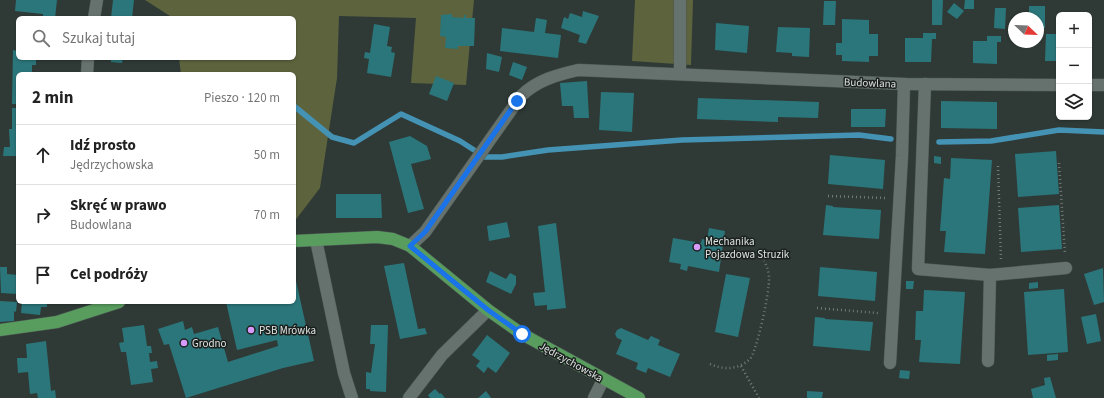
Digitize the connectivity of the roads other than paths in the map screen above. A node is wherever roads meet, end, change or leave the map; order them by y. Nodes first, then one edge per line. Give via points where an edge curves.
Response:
1 (98, 0) edge
2 (680, 0) edge
3 (94, 16) edge
4 (88, 60) edge
5 (87, 72) edge
6 (680, 74) junction
7 (904, 84) junction
8 (925, 84) junction
9 (1056, 85) edge
10 (1092, 85) edge
11 (1104, 85) edge
12 (296, 240) edge
13 (316, 240) junction
14 (410, 246) junction
15 (1066, 268) road end
16 (996, 274) junction
17 (113, 304) edge
18 (488, 310) junction
19 (0, 330) edge
20 (988, 361) dead end
21 (890, 363) dead end
22 (602, 380) junction
23 (352, 398) edge
24 (410, 398) edge
25 (594, 398) edge
26 (639, 398) edge

1 - 3 street
2 - 6 street
4 - 5 street
6 - 7 street, Budowlana
6 - 14 street, Budowlana via 578,70 546,78 529,88 517,101 425,232
7 - 8 street, Budowlana
7 - 21 street
8 - 9 street, Budowlana
8 - 16 street via 918,269
10 - 11 street
12 - 13 main road, Jędrzychowska
13 - 14 main road, Jędrzychowska via 393,239
13 - 23 street via 344,373
14 - 18 main road, Jędrzychowska
15 - 16 street
16 - 20 street
17 - 19 main road via 57,322
18 - 22 main road, Jędrzychowska via 522,334
18 - 24 street via 442,356
22 - 25 street
22 - 26 main road, Jędrzychowska

